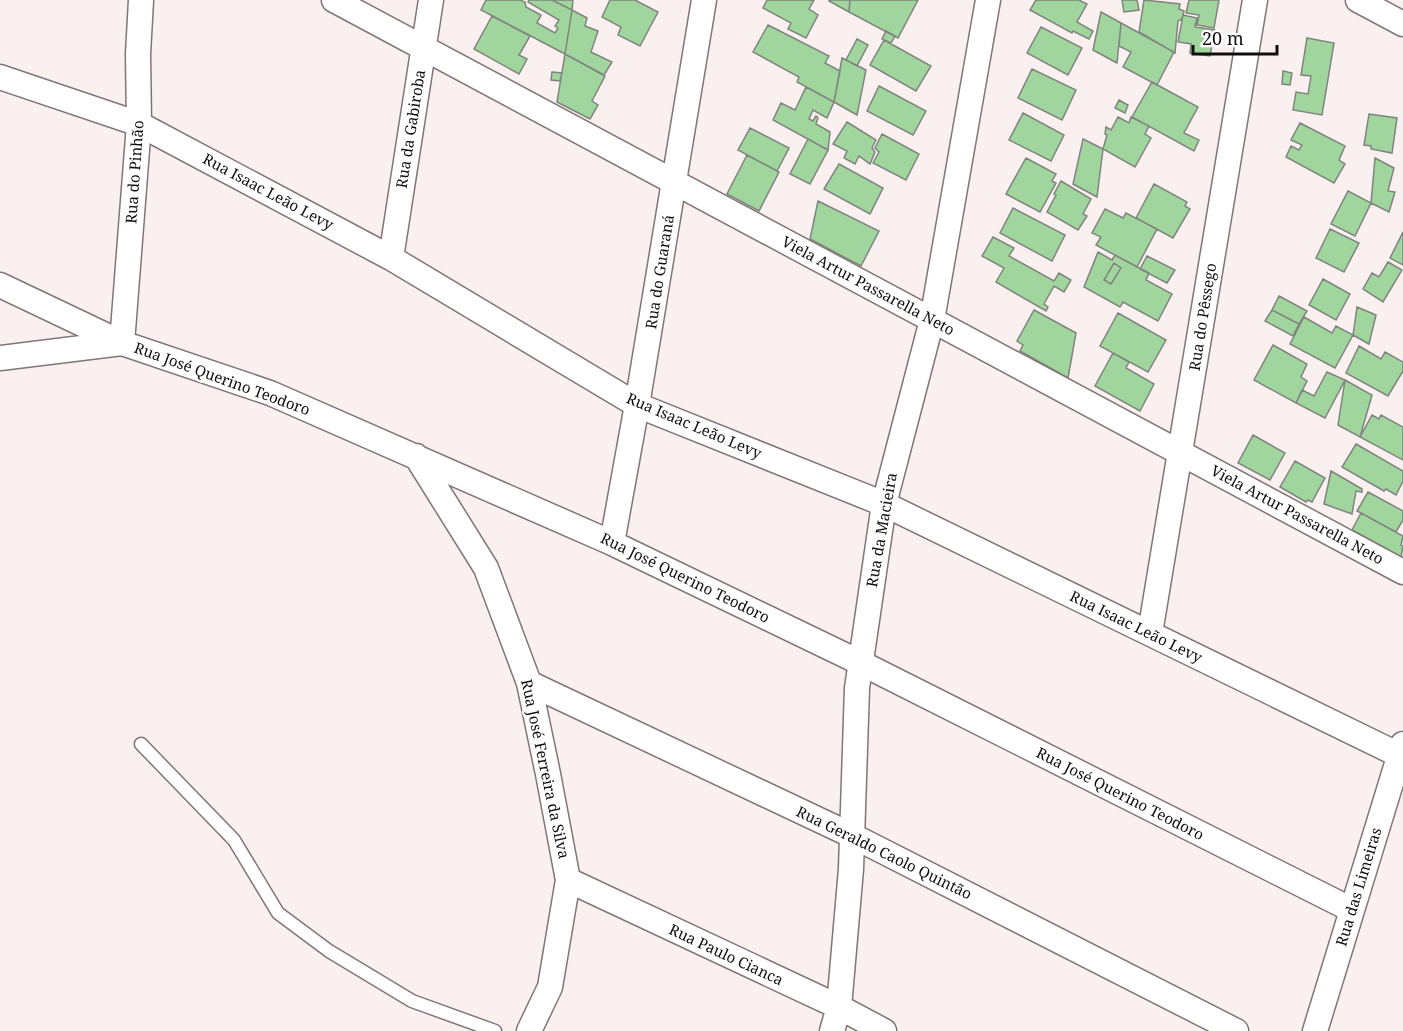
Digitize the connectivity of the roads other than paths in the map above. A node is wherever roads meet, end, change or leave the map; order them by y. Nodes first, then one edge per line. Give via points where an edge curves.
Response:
1 (141, 0) edge
2 (334, 0) edge
3 (431, 0) edge
4 (704, 0) edge
5 (988, 0) edge
6 (1255, 0) edge
7 (1359, 0) edge
8 (1403, 24) edge
9 (423, 48) junction
10 (0, 77) edge
11 (139, 124) junction
12 (674, 182) junction
13 (392, 258) junction
14 (0, 285) edge
15 (932, 320) junction
16 (122, 343) junction
17 (0, 358) edge
18 (638, 405) junction
19 (1180, 453) junction
20 (416, 456) junction
21 (884, 504) junction
22 (612, 543) junction
23 (1403, 572) edge
24 (1150, 633) junction
25 (861, 663) junction
26 (529, 682) junction
27 (141, 744) dead end
28 (1401, 749) edge
29 (853, 836) junction
30 (568, 880) junction
31 (1352, 910) junction
32 (839, 1007) junction
33 (495, 1031) edge
34 (529, 1031) edge
35 (832, 1031) edge
36 (884, 1031) edge
37 (1236, 1031) edge
38 (1315, 1031) edge

1 - 11 street, Rua do Pinhão
2 - 9 street, Viela Artur Passarella Neto
3 - 9 street, Rua da Gabiroba
4 - 12 street, Rua do Guaraná
5 - 15 street, Rua da Macieira
6 - 19 street, Rua do Pêssego
7 - 8 street
9 - 12 street, Viela Artur Passarella Neto
9 - 13 street, Rua da Gabiroba
10 - 11 street, Rua Isaac Leão Levy
11 - 13 street, Rua Isaac Leão Levy
11 - 16 street, Rua do Pinhão
12 - 15 street, Viela Artur Passarella Neto
12 - 18 street, Rua do Guaraná
13 - 18 street, Rua Isaac Leão Levy
14 - 16 street, Rua José Querino Teodoro
15 - 19 street, Viela Artur Passarella Neto
15 - 21 street, Rua da Macieira
16 - 17 street
16 - 20 street, Rua José Querino Teodoro via 270,393
18 - 21 street, Rua Isaac Leão Levy
18 - 22 street, Rua do Guaraná
19 - 23 street, Viela Artur Passarella Neto
19 - 24 street, Rua do Pêssego
20 - 22 street, Rua José Querino Teodoro
20 - 26 street, Rua José Ferreira da Silva via 486,568
21 - 24 street, Rua Isaac Leão Levy
21 - 25 street, Rua da Macieira
22 - 25 street, Rua José Querino Teodoro
24 - 28 street, Rua Isaac Leão Levy
25 - 29 street, Rua da Macieira
25 - 31 street, Rua José Querino Teodoro
26 - 29 street, Rua Geraldo Caolo Quintão
26 - 30 street, Rua José Ferreira da Silva
27 - 33 lane via 234,840 278,913 329,951 412,1001
28 - 31 street, Rua das Limeiras
29 - 32 street, Rua da Macieira
29 - 37 street, Rua Geraldo Caolo Quintão
30 - 32 street, Rua Paulo Cianca
30 - 34 street, Rua José Ferreira da Silva via 550,987
31 - 38 street, Rua das Limeiras
32 - 35 street, Rua da Macieira
32 - 36 street, Rua Paulo Cianca

